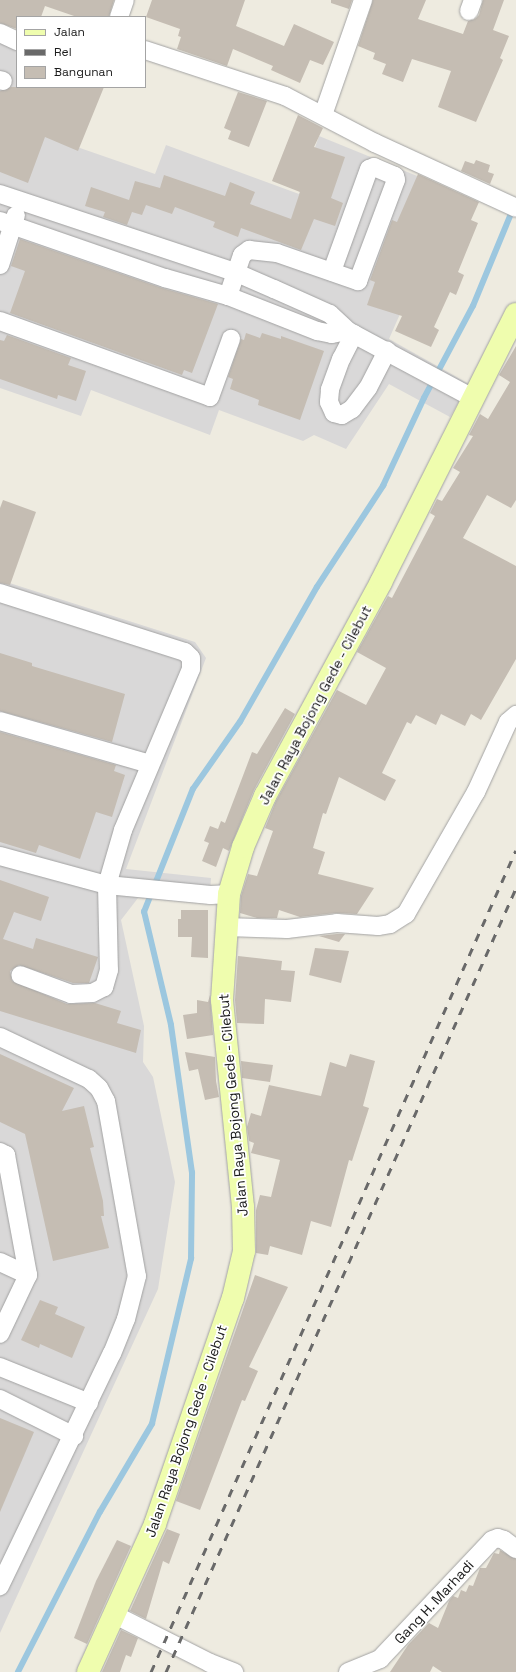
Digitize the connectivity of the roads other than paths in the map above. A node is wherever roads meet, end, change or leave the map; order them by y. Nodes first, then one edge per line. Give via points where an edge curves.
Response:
1 (125, 0) edge
2 (363, 0) edge
3 (119, 16) edge
4 (0, 33) edge
5 (16, 41) edge
6 (146, 50) edge
7 (323, 116) junction
8 (0, 194) edge
9 (20, 201) junction
10 (516, 208) edge
11 (6, 223) edge
12 (0, 265) edge
13 (332, 271) junction
14 (237, 273) junction
15 (228, 296) junction
16 (516, 314) edge
17 (0, 321) edge
18 (351, 332) junction
19 (231, 339) dead end
20 (387, 351) junction
21 (468, 395) junction
22 (0, 593) edge
23 (516, 715) edge
24 (0, 721) edge
25 (150, 764) junction
26 (0, 856) edge
27 (108, 885) junction
28 (220, 894) junction
29 (226, 927) junction
30 (20, 975) dead end
31 (0, 1037) edge
32 (2, 1158) edge
33 (0, 1262) edge
34 (28, 1275) junction
35 (0, 1334) edge
36 (0, 1367) edge
37 (0, 1399) edge
38 (89, 1403) junction
39 (74, 1436) junction
40 (516, 1549) edge
41 (0, 1586) edge
42 (115, 1615) junction
43 (88, 1672) edge
44 (234, 1672) edge
45 (348, 1672) edge

1 - 3 street
2 - 7 street
4 - 5 street
6 - 7 street via 258,85
7 - 10 street
8 - 9 street
9 - 11 street
9 - 14 street
11 - 12 street
11 - 15 street via 165,278
13 - 13 street via 369,169 374,167 395,176 396,180 358,282
13 - 14 street via 278,253 250,250 242,256
14 - 15 street
14 - 18 street via 330,314
15 - 18 street via 317,331 332,334
16 - 21 main road, Jalan Raya Bojong Gede - Cilebut
17 - 19 street via 210,396
18 - 20 street
18 - 20 street via 330,390 329,402 334,413 342,416 352,409 368,388
20 - 21 street
21 - 28 main road, Jalan Raya Bojong Gede - Cilebut via 381,582 265,796
22 - 25 street via 185,652 191,658 191,669
23 - 29 street via 508,722 476,792 406,914 390,924 378,926 338,923 287,929
24 - 25 street
25 - 27 street via 124,830
26 - 27 street
27 - 28 street
27 - 30 street via 109,970 104,987 92,993 71,994
28 - 29 main road, Jalan Raya Bojong Gede - Cilebut
29 - 42 main road, Jalan Raya Bojong Gede - Cilebut via 222,1000 243,1207 244,1251 233,1298 197,1407 155,1524
31 - 38 street via 89,1079 99,1088 106,1101 137,1276 126,1319
32 - 34 street
33 - 34 street
34 - 35 street
36 - 38 street
37 - 39 street
38 - 39 street
39 - 41 street
40 - 45 street, Gang H. Marhadi via 504,1540 492,1540 380,1658
42 - 43 main road, Jalan Raya Bojong Gede - Cilebut
42 - 44 street via 210,1663

